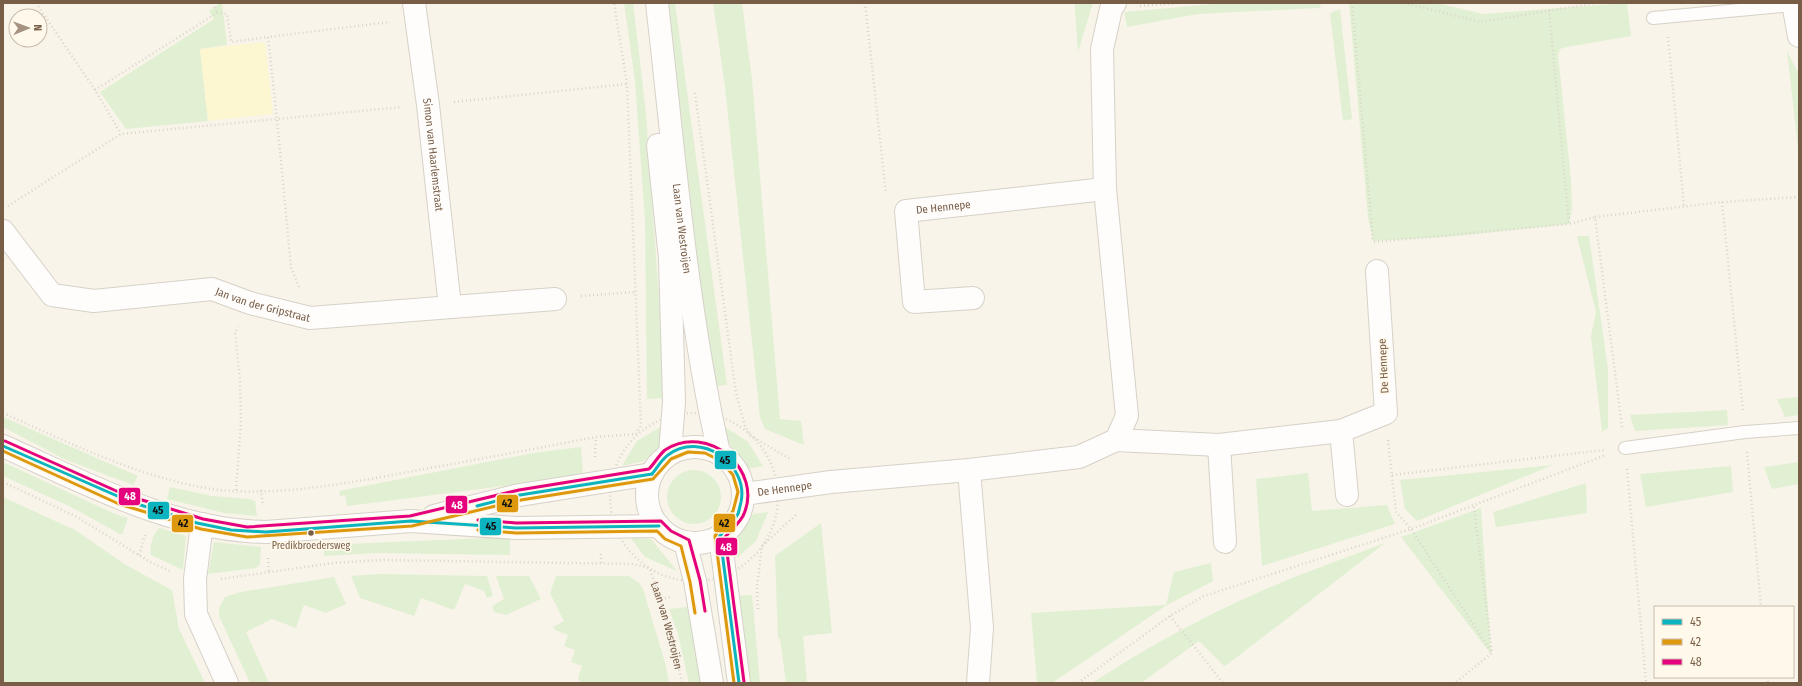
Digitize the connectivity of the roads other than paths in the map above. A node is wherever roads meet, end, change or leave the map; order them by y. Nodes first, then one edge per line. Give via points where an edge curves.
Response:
1 (641, 3) edge
2 (656, 3) edge
3 (1793, 4) edge
4 (1113, 6) edge
5 (415, 11) edge
6 (1653, 18) dead end
7 (1799, 36) edge
8 (1106, 189) junction
9 (3, 231) edge
10 (1377, 270) road end
11 (973, 298) dead end
12 (555, 299) road end
13 (450, 307) junction
14 (1799, 428) edge
15 (1341, 431) junction
16 (1116, 440) junction
17 (1219, 445) junction
18 (3, 446) edge
19 (1625, 448) road end
20 (670, 453) junction
21 (718, 453) junction
22 (969, 470) junction
23 (652, 474) junction
24 (744, 494) junction
25 (1347, 495) dead end
26 (411, 522) junction
27 (202, 524) junction
28 (659, 526) junction
29 (720, 536) junction
30 (685, 542) junction
31 (1225, 542) dead end
32 (227, 683) edge
33 (712, 683) edge
34 (739, 683) edge
35 (978, 683) edge

1 - 20 street, Laan van Westroijen via 652,80 670,258
2 - 21 street, Laan van Westroijen via 706,396
3 - 6 lane
3 - 7 street
4 - 8 street via 1102,49
5 - 13 street, Simon van Haarlemstraat
8 - 11 street, De Hennepe via 906,211 914,302
8 - 16 street via 1127,416
9 - 13 street, Jan van der Gripstraat via 52,296 94,300 212,289 250,303 310,318
10 - 15 street, De Hennepe via 1386,414
12 - 13 street, Jan van der Gripstraat
14 - 19 lane via 1745,432
15 - 17 street, De Hennepe
15 - 25 street
16 - 17 street, De Hennepe
16 - 22 street, De Hennepe via 1079,457
17 - 31 street
18 - 27 street via 121,499
20 - 21 street via 688,446 709,448
20 - 23 street via 656,466
21 - 24 street via 727,458 739,474
22 - 24 street, De Hennepe via 831,482
22 - 35 street via 982,628
23 - 26 street via 520,495
23 - 28 street via 648,483 647,503 654,521
24 - 29 street via 741,510 733,525
26 - 27 street via 266,532 247,532
26 - 28 street via 516,528
27 - 32 street via 195,579 196,614
28 - 30 street via 668,535
29 - 30 street via 706,542
29 - 34 street
30 - 33 street via 695,581

